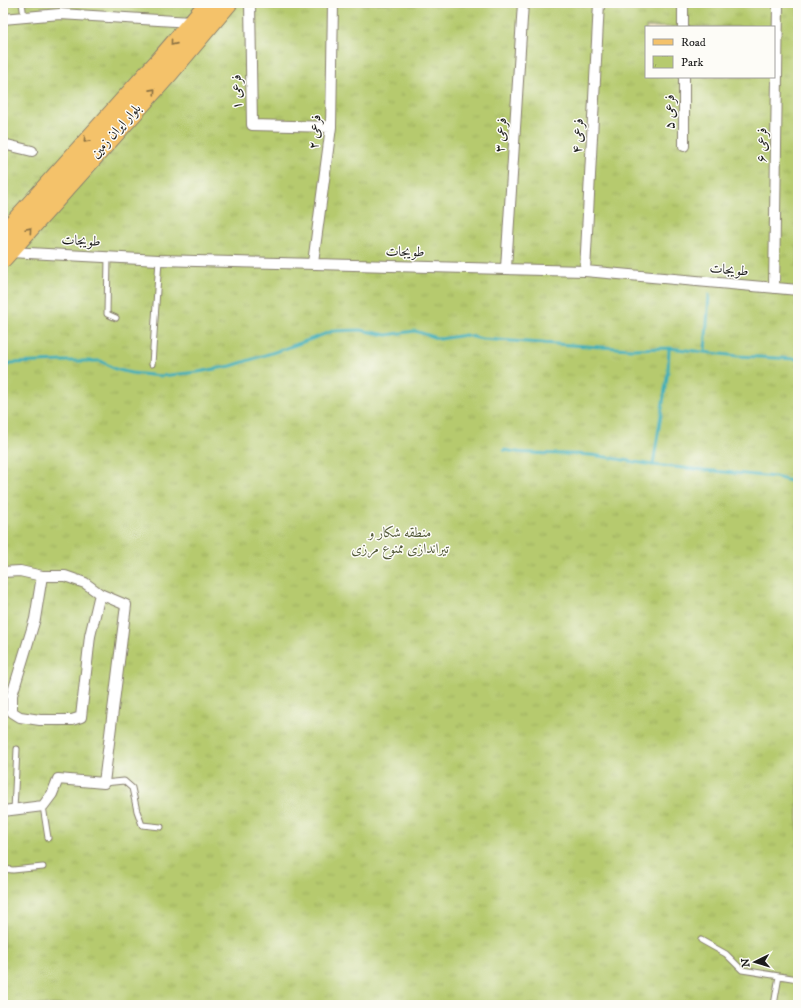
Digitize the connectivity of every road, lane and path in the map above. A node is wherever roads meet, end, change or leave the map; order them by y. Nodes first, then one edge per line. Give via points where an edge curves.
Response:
1 (22, 3) edge
2 (208, 3) edge
3 (229, 3) edge
4 (250, 3) edge
5 (333, 3) edge
6 (523, 3) edge
7 (599, 3) edge
8 (683, 3) edge
9 (778, 3) edge
10 (24, 17) junction
11 (3, 19) edge
12 (191, 22) junction
13 (684, 26) edge
14 (684, 78) edge
15 (331, 127) junction
16 (3, 144) edge
17 (684, 146) dead end
18 (32, 151) dead end
19 (3, 234) edge
20 (6, 255) edge
21 (108, 257) junction
22 (159, 260) junction
23 (313, 263) junction
24 (506, 268) junction
25 (585, 271) junction
26 (774, 288) junction
27 (798, 290) edge
28 (116, 318) dead end
29 (152, 364) dead end
30 (3, 572) edge
31 (42, 576) junction
32 (100, 594) junction
33 (17, 749) dead end
34 (104, 783) junction
35 (43, 806) junction
36 (3, 811) edge
37 (14, 811) junction
38 (161, 827) dead end
39 (48, 838) dead end
40 (43, 867) dead end
41 (3, 869) edge
42 (701, 940) dead end
43 (779, 976) junction
44 (798, 979) edge
45 (774, 1005) edge

1 - 10 lane
2 - 12 main road, بلوار ایران زمین
20 -> 3 main road, بلوار ایران زمین via 170,73
4 - 15 street, فرعی ۱ via 252,125
5 - 15 street, فرعی ۲
6 - 24 street, فرعی ۳
7 - 25 street, فرعی ۴
8 - 13 street
9 - 26 street, فرعی ۶
10 - 11 street
10 - 12 street via 60,14
12 -> 19 main road, بلوار ایران زمین
14 - 17 street, فرعی ۵
15 - 23 street, فرعی ۲
16 - 18 street
20 - 21 street, طویجات
21 - 22 street, طویجات
21 - 28 lane via 107,314
22 - 23 street, طویجات
22 - 29 lane
23 - 24 street, طویجات
24 - 25 street, طویجات
25 - 26 street, طویجات
26 - 27 street, طویجات
30 - 31 street via 20,571
31 - 32 street via 65,576 85,583
31 - 32 street via 35,620 12,695 12,712 20,717 72,720 80,717 90,636
32 - 34 street via 126,605
33 - 37 lane
34 - 35 street via 58,779 52,794
34 - 38 lane via 124,781 132,788 136,811 142,825
35 - 37 street
35 - 39 lane
36 - 37 street
40 - 41 lane
42 - 43 lane via 726,954 742,970
43 - 44 lane
43 - 45 lane

